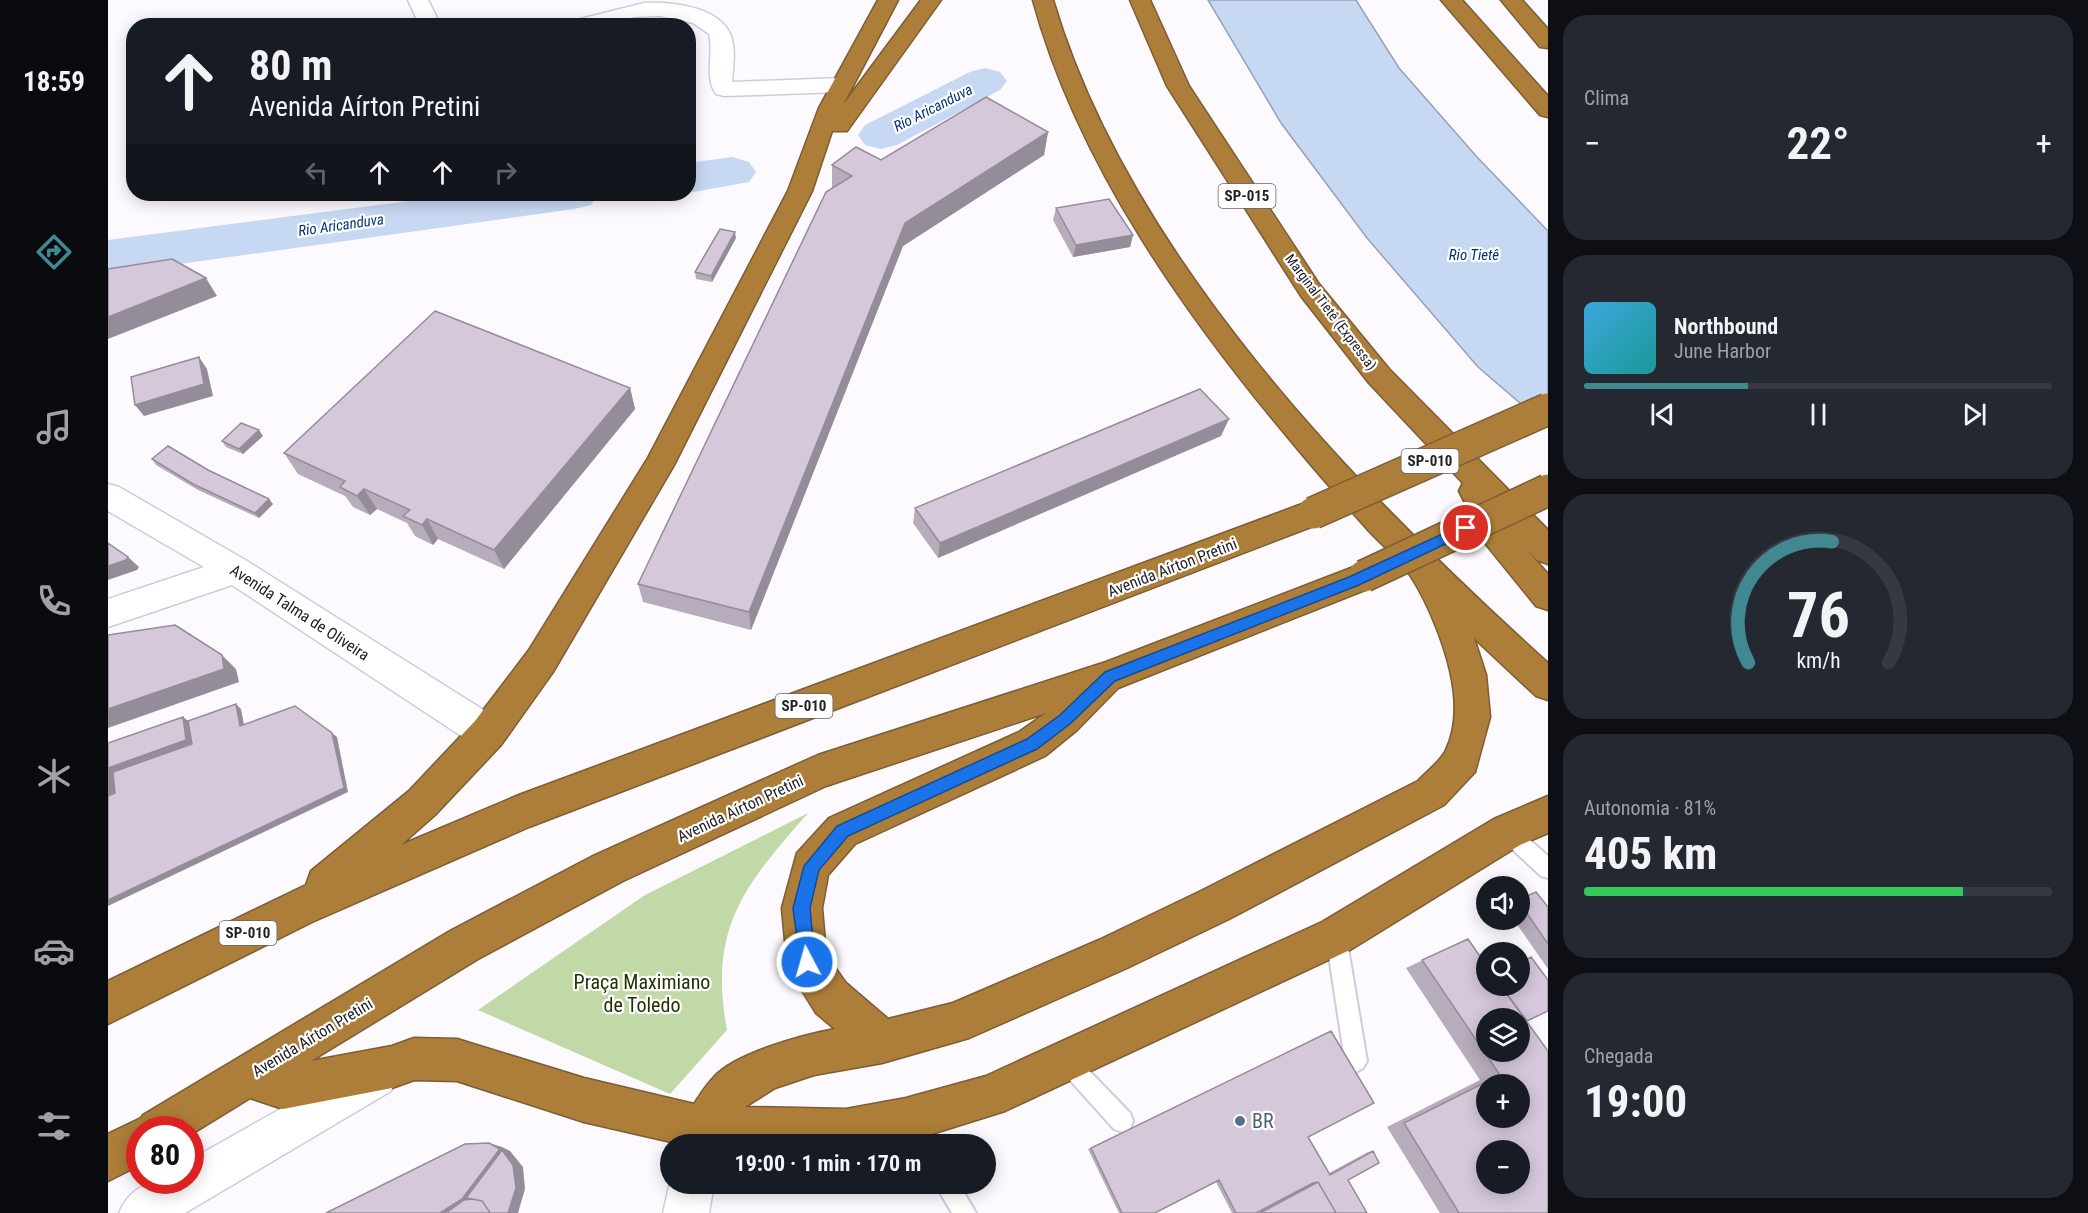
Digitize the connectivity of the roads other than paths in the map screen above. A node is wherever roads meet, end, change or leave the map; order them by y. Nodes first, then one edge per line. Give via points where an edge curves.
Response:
1 (418, 0) edge
2 (888, 0) edge
3 (931, 0) edge
4 (1043, 0) edge
5 (1065, 0) edge
6 (1140, 0) edge
7 (1451, 0) edge
8 (1513, 0) edge
9 (651, 4) edge
10 (427, 18) edge
11 (603, 18) edge
12 (1548, 42) edge
13 (1064, 68) junction
14 (841, 85) junction
15 (1548, 110) edge
16 (818, 153) junction
17 (1548, 409) edge
18 (1465, 467) junction
19 (1548, 490) edge
20 (108, 496) edge
21 (1548, 551) edge
22 (1421, 565) junction
23 (236, 570) junction
24 (1548, 596) edge
25 (108, 613) edge
26 (1110, 676) junction
27 (1548, 686) edge
28 (488, 733) junction
29 (1548, 814) edge
30 (1507, 832) junction
31 (1548, 869) edge
32 (298, 908) junction
33 (1335, 936) junction
34 (197, 959) junction
35 (108, 986) edge
36 (108, 1004) edge
37 (882, 1042) junction
38 (1066, 1061) junction
39 (1356, 1061) dead end
40 (392, 1067) junction
41 (247, 1076) junction
42 (181, 1116) edge
43 (1122, 1121) dead end
44 (914, 1132) edge
45 (694, 1134) edge
46 (702, 1134) edge
47 (759, 1134) edge
48 (126, 1148) edge
49 (108, 1159) edge
50 (690, 1194) edge
51 (953, 1194) edge
52 (142, 1213) edge
53 (686, 1213) edge
54 (965, 1213) edge

1 - 10 street
2 - 14 highway
3 - 16 highway
4 - 13 highway
5 - 13 highway
6 - 18 highway, Marginal Tietê (Expressa) / SP-015 via 1178,86 1310,290 1379,375
7 - 15 highway
8 - 12 highway
9 - 11 street
9 - 14 street via 702,18 716,26 724,89
13 - 22 highway via 1110,163 1173,269 1296,430
14 - 16 highway via 822,128
16 - 28 highway via 659,465 541,661
17 - 32 highway, Avenida Aírton Pretini / SP-010, bridge via 1313,513 519,813
18 - 21 highway, SP-015
18 - 24 highway via 1489,524 1520,567
19 - 26 highway, Avenida Aírton Pretini, bridge via 1364,576
20 - 23 street, Avenida Talma de Oliveira
22 - 27 highway
22 - 37 highway via 1453,626 1469,675 1472,717 1462,760 1431,793 1113,954 954,1023
23 - 25 street
23 - 28 street, Avenida Talma de Oliveira
26 - 37 highway via 1065,720 1032,744 842,831 812,866 802,908 807,962 831,998
26 - 41 highway, Avenida Aírton Pretini via 818,772 609,868 464,945
28 - 32 highway via 422,803
29 - 30 highway
30 - 31 lane
30 - 33 highway
32 - 34 highway, Avenida Aírton Pretini / SP-010
33 - 38 highway
33 - 39 lane
34 - 35 street, Avenida Aírton Pretini
34 - 36 highway, Avenida Aírton Pretini / SP-010
37 - 46 highway via 814,1054 765,1070 730,1091
38 - 43 lane
38 - 44 highway
40 - 41 highway via 283,1088
40 - 45 highway via 414,1059 456,1060
40 - 52 street
41 - 42 highway, Avenida Aírton Pretini
44 - 47 highway
48 - 49 highway
50 - 53 street
51 - 54 lane

